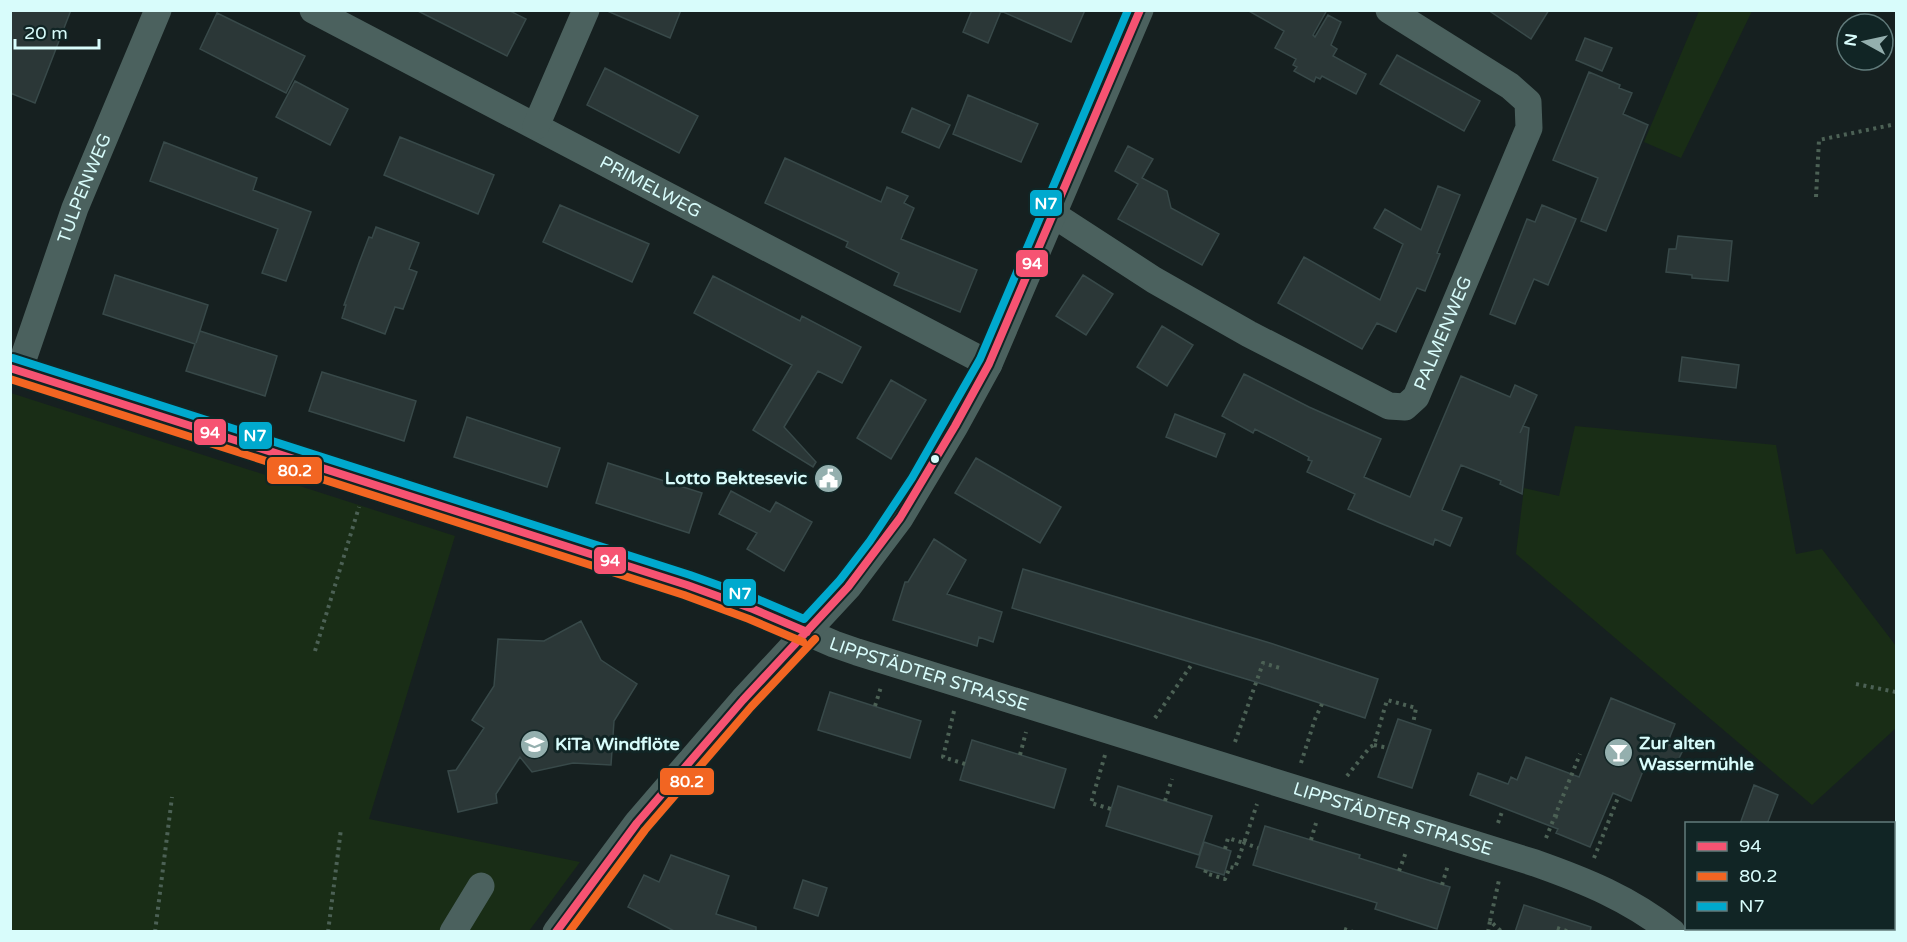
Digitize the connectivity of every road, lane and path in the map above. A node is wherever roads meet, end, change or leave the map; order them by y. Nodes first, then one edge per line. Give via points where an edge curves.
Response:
1 (158, 10) edge
2 (313, 10) edge
3 (586, 10) edge
4 (1140, 10) edge
5 (1389, 10) edge
6 (1896, 124) edge
7 (536, 126) junction
8 (1816, 197) dead end
9 (1054, 215) junction
10 (989, 364) junction
11 (15, 370) edge
12 (366, 483) junction
13 (807, 632) junction
14 (315, 651) dead end
15 (1191, 664) dead end
16 (1280, 668) dead end
17 (961, 684) junction
18 (1856, 684) dead end
19 (1896, 692) edge
20 (1322, 704) dead end
21 (1413, 724) dead end
22 (1112, 731) junction
23 (1146, 742) junction
24 (1374, 745) junction
25 (1388, 748) dead end
26 (1580, 754) dead end
27 (965, 764) dead end
28 (1227, 767) junction
29 (1265, 779) junction
30 (1294, 788) junction
31 (1619, 795) dead end
32 (172, 797) dead end
33 (1337, 802) junction
34 (1111, 809) dead end
35 (1555, 816) junction
36 (1563, 818) dead end
37 (341, 829) dead end
38 (1244, 843) junction
39 (1258, 848) dead end
40 (1225, 849) dead end
41 (1505, 854) junction
42 (1535, 863) junction
43 (1206, 870) dead end
44 (1585, 881) junction
45 (481, 886) dead end
46 (1490, 921) junction
47 (1557, 928) dead end
48 (1344, 929) dead end
49 (155, 932) edge
50 (328, 932) edge
51 (453, 932) edge
52 (556, 932) edge
53 (1353, 932) edge
54 (1488, 932) edge
55 (1502, 932) edge
56 (1570, 932) edge
57 (1672, 932) edge

1 - 11 street, TULPENWEG via 75,208
2 - 7 street, PRIMELWEG
3 - 7 street
4 - 9 street
5 - 9 street, PALMENWEG via 1510,86 1528,102 1529,128 1416,397 1405,407 1389,406 1249,334 1154,280
6 - 8 path via 1819,140
7 - 10 street, PRIMELWEG
9 - 10 street
10 - 13 street via 893,527 848,588
11 - 12 street, LIPPSTÄDTER STRASSE
12 - 13 street, LIPPSTÄDTER STRASSE via 687,585
12 - 14 path
13 - 17 street, LIPPSTÄDTER STRASSE
13 - 52 street via 742,700 637,823
15 - 23 path via 1153,720
16 - 28 path via 1263,663
17 - 22 street, LIPPSTÄDTER STRASSE
17 - 27 path via 943,757
18 - 19 path
20 - 30 path
21 - 24 path via 1416,708 1387,700
22 - 23 street, LIPPSTÄDTER STRASSE
22 - 34 path via 1091,803
23 - 28 street, LIPPSTÄDTER STRASSE
24 - 25 path
24 - 33 path via 1343,782
26 - 35 path
28 - 29 street, LIPPSTÄDTER STRASSE
29 - 30 street, LIPPSTÄDTER STRASSE
29 - 38 path
30 - 33 street, LIPPSTÄDTER STRASSE
31 - 44 path
32 - 49 path
33 - 41 street, LIPPSTÄDTER STRASSE
35 - 36 path
35 - 42 path
37 - 50 path
38 - 39 path
38 - 40 path via 1228,838
38 - 43 path via 1235,868 1230,867 1225,879 1205,873
41 - 42 street, LIPPSTÄDTER STRASSE
41 - 46 path
42 - 44 street, LIPPSTÄDTER STRASSE
44 - 57 street, LIPPSTÄDTER STRASSE via 1652,916
45 - 51 street
46 - 54 path
46 - 55 path
47 - 56 path
48 - 53 path

